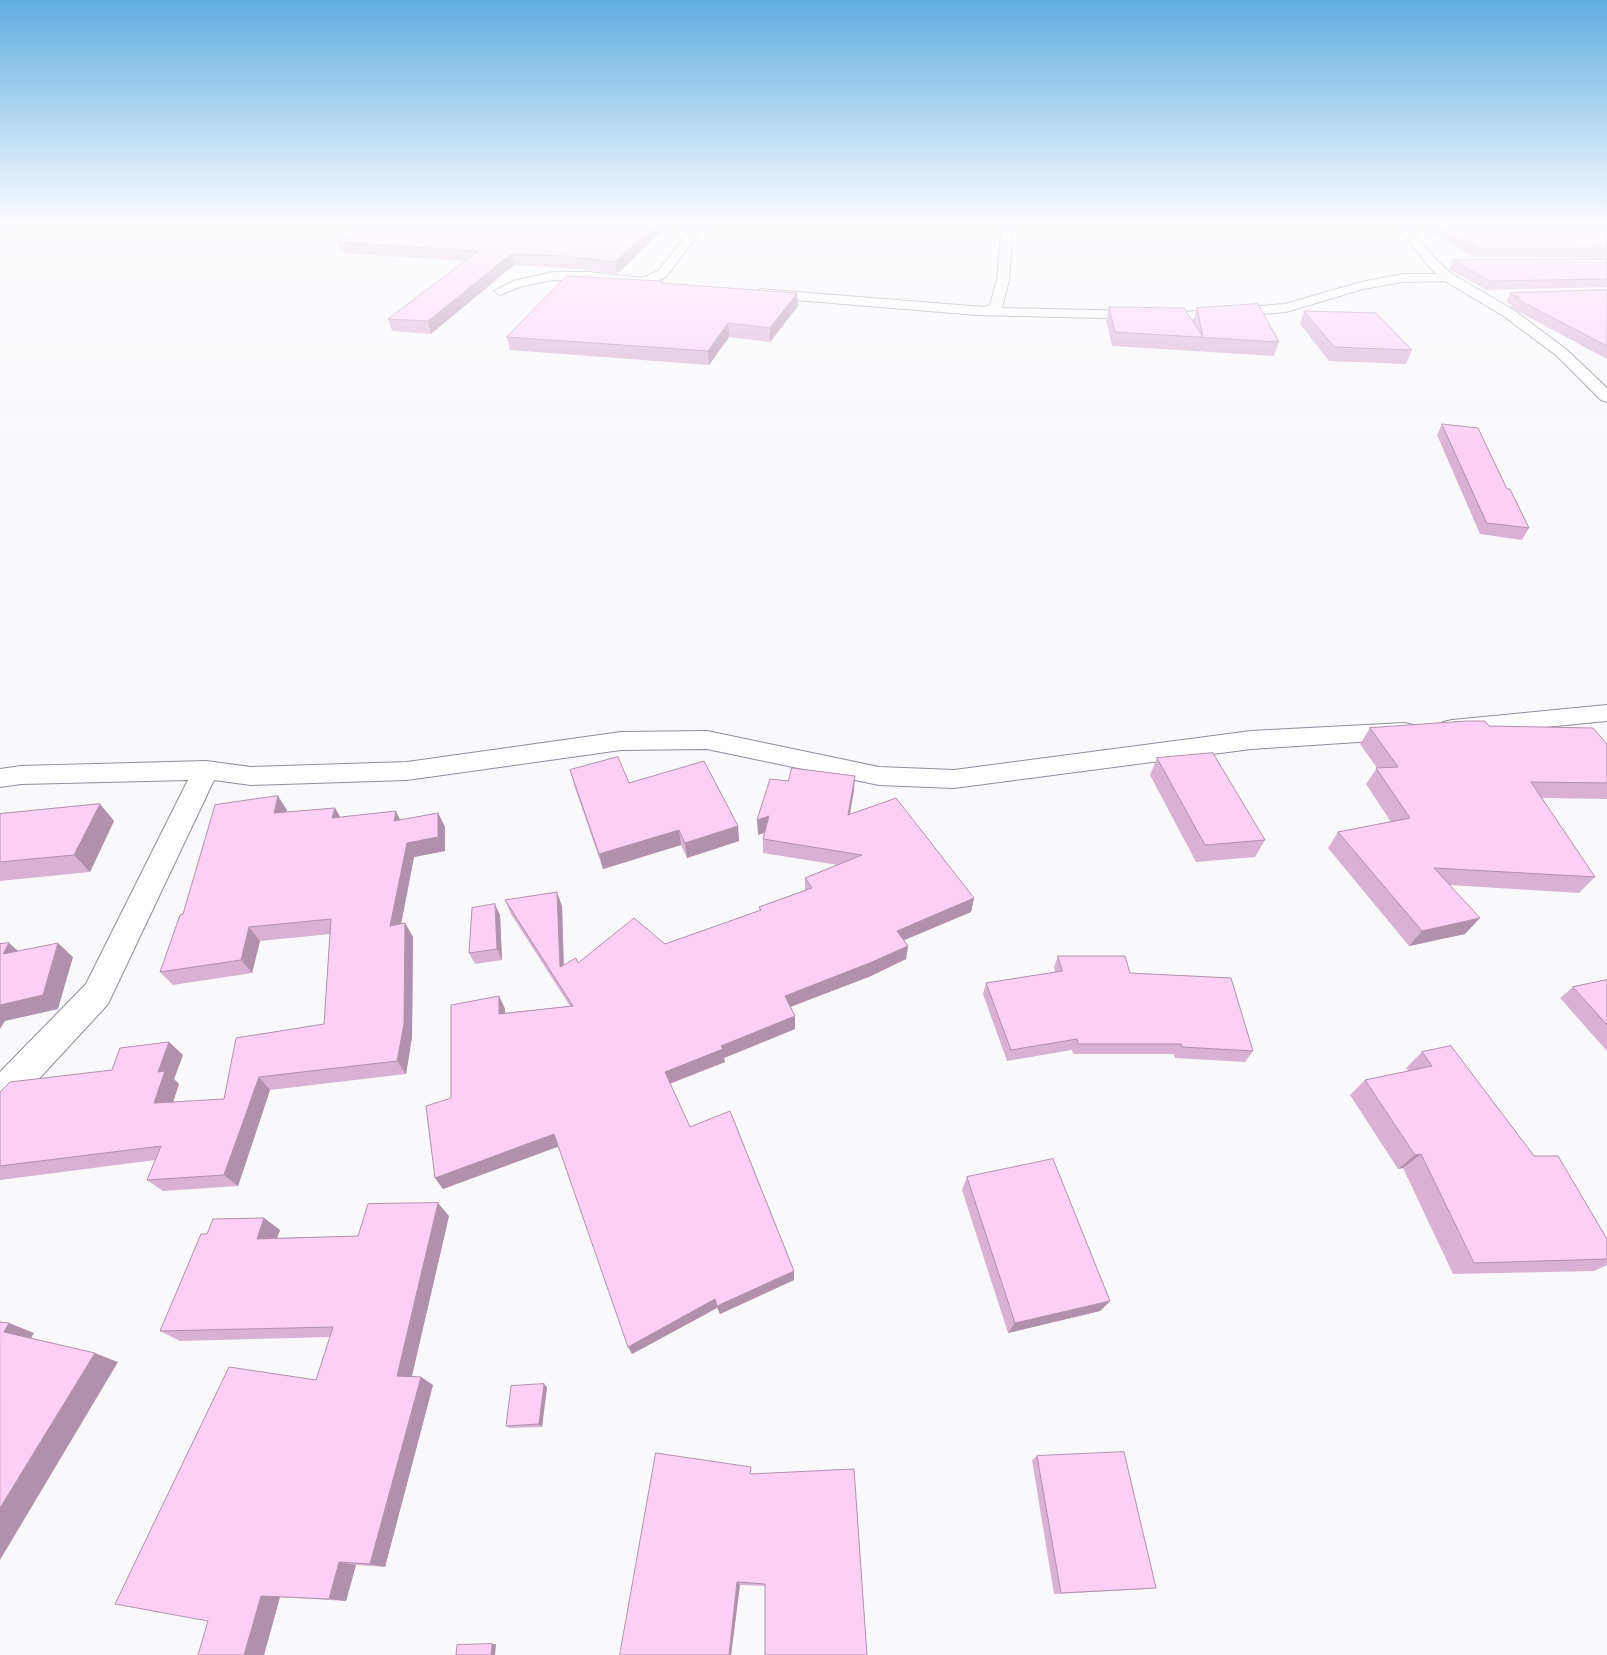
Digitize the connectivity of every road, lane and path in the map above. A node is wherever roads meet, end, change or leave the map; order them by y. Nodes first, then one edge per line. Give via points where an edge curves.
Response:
1 (858, 300) edge
2 (998, 300) edge
3 (1312, 300) edge
4 (1488, 300) edge
5 (989, 310) junction
6 (1607, 396) edge
7 (1607, 713) edge
8 (206, 770) junction
9 (0, 778) edge
10 (0, 1096) edge

1 - 5 street
2 - 5 street via 996,307
3 - 5 street via 1286,308 1185,316
4 - 6 street via 1562,354
7 - 8 street via 1436,729 1251,740 954,779 879,776 707,740 620,741 407,771 251,776
8 - 9 street
8 - 10 street via 97,994

